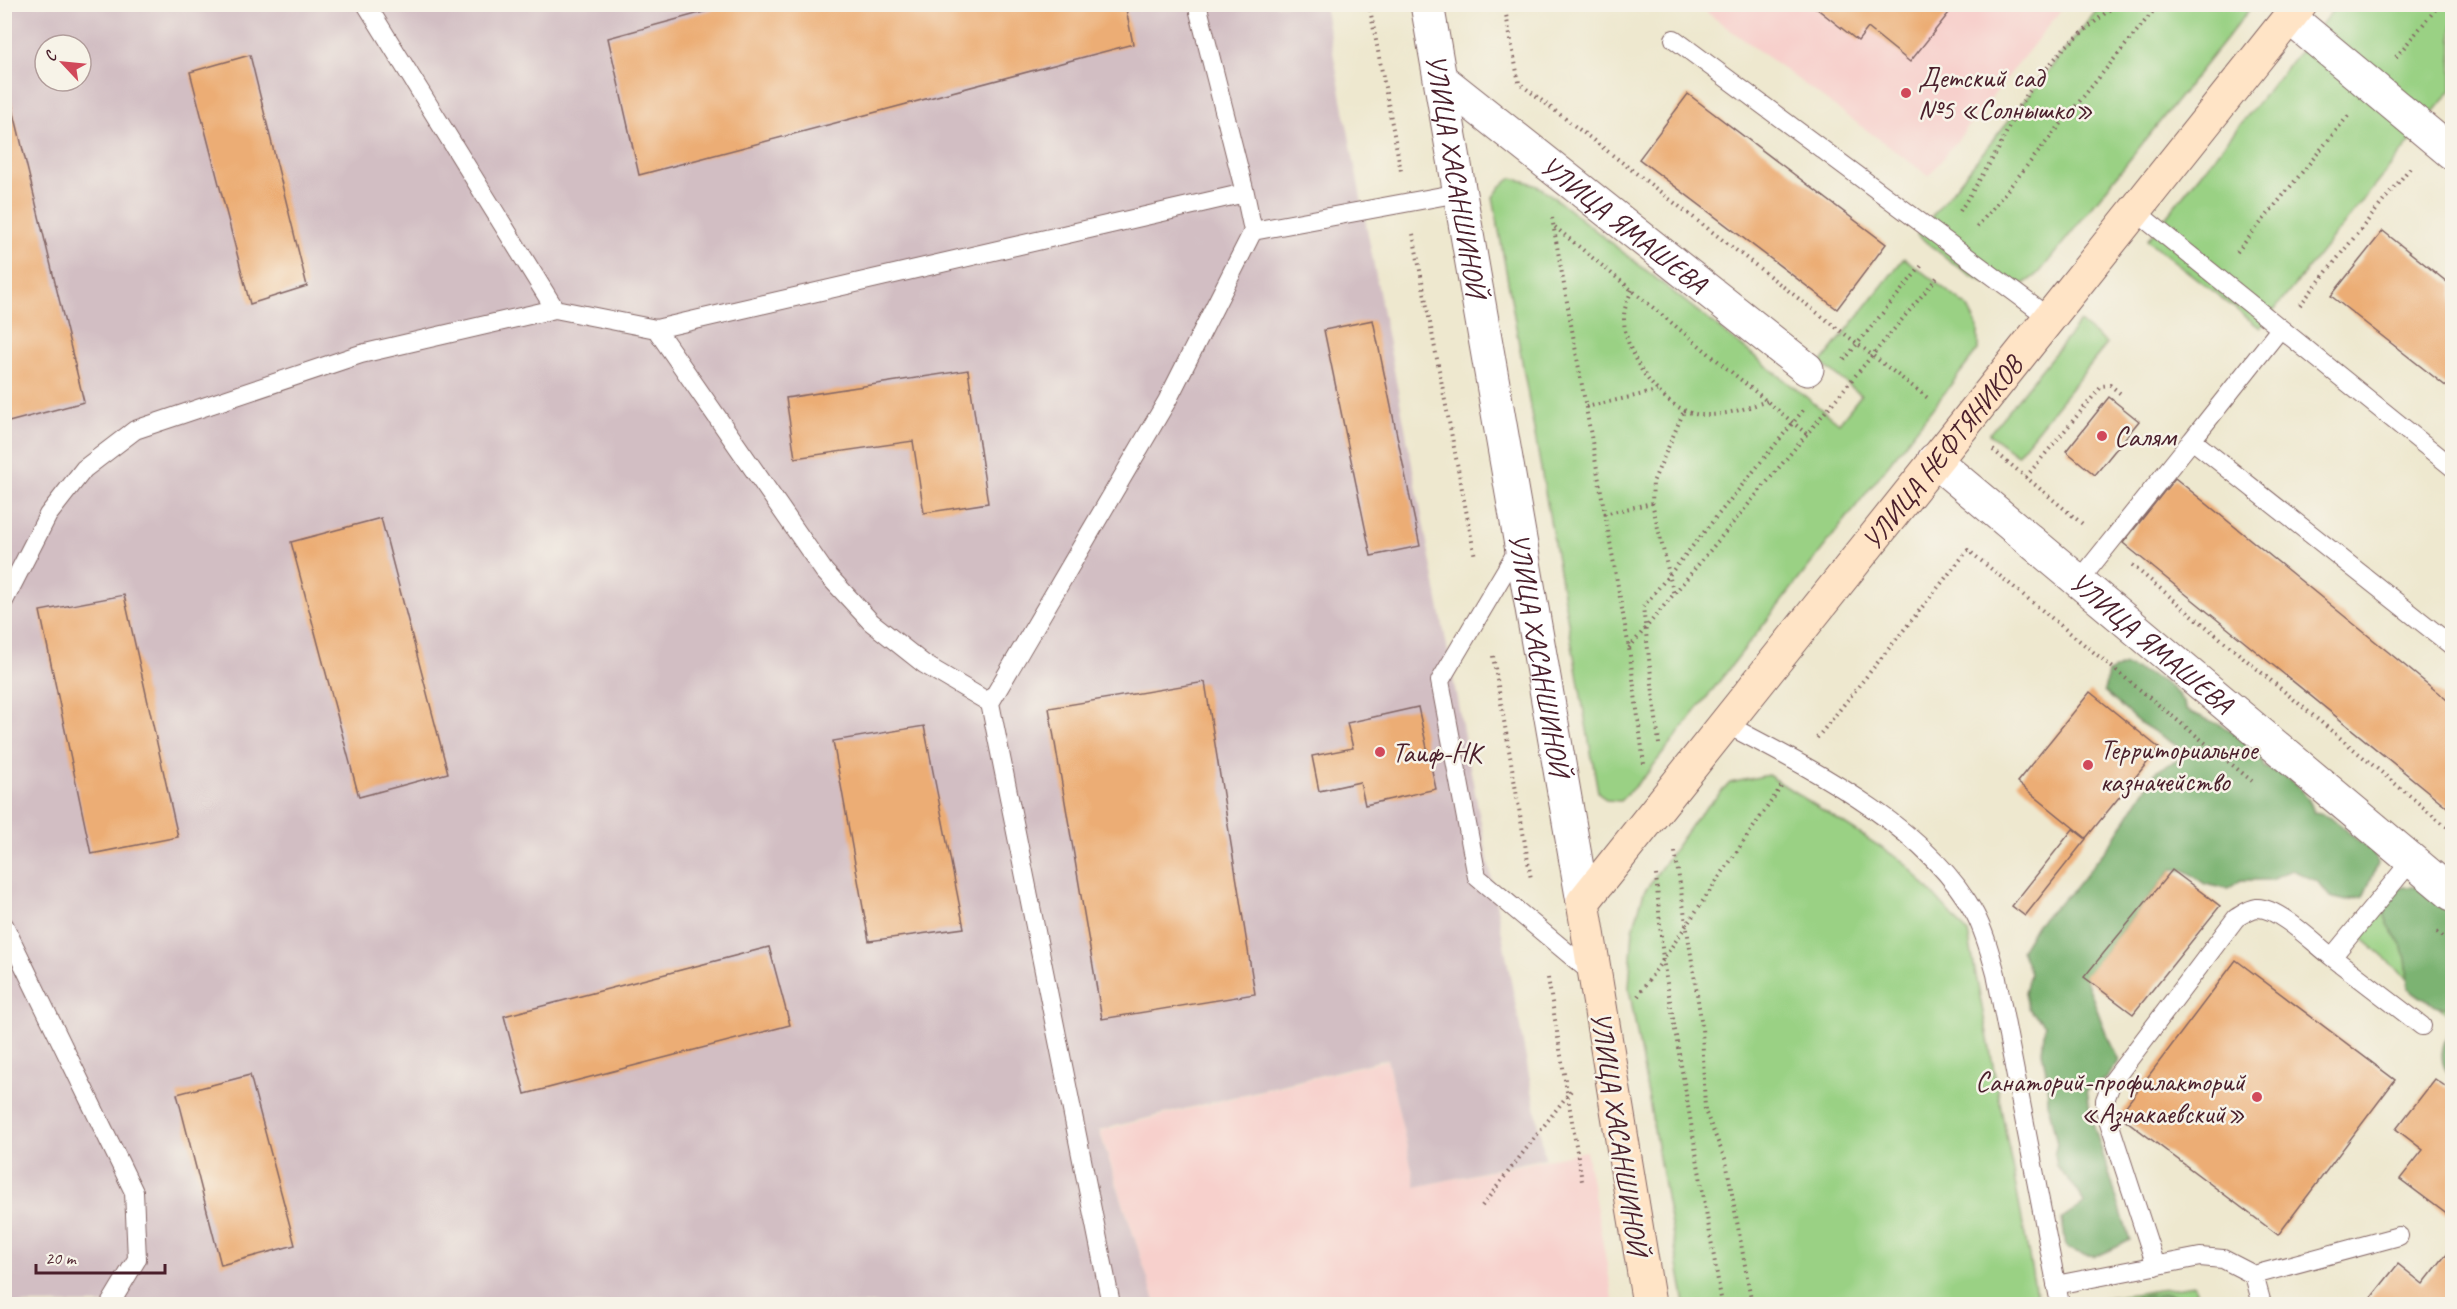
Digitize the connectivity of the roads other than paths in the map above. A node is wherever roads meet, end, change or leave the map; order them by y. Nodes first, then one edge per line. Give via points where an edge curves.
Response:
1 (366, 4) edge
2 (1197, 4) edge
3 (1427, 4) edge
4 (2294, 11) edge
5 (1674, 39) dead end
6 (1442, 80) junction
7 (2443, 146) edge
8 (1245, 193) junction
9 (1459, 193) junction
10 (2134, 210) junction
11 (1253, 231) junction
12 (555, 309) junction
13 (2049, 317) junction
14 (656, 329) junction
15 (2280, 329) junction
16 (1807, 369) dead end
17 (2192, 440) junction
18 (1934, 460) junction
19 (2452, 467) edge
20 (1522, 542) junction
21 (2079, 581) junction
22 (4, 601) edge
23 (2452, 646) edge
24 (990, 703) junction
25 (1724, 723) junction
26 (2411, 861) junction
27 (2452, 894) edge
28 (1583, 902) junction
29 (4, 925) edge
30 (2332, 957) junction
31 (1594, 975) junction
32 (2422, 1026) dead end
33 (2399, 1236) dead end
34 (2156, 1266) junction
35 (2254, 1275) junction
36 (2056, 1285) junction
37 (110, 1305) edge
38 (1111, 1305) edge
39 (1649, 1305) edge
40 (2060, 1305) edge
41 (2262, 1305) edge

1 - 12 lane
2 - 8 lane
3 - 6 street, УЛИЦА ХАСАНШИНОЙ
4 - 7 street via 2372,86
4 - 10 street, УЛИЦА НЕФТЯНИКОВ
5 - 13 lane
6 - 9 street, УЛИЦА ХАСАНШИНОЙ
6 - 16 street, УЛИЦА ЯМАШЕВА
8 - 11 lane
8 - 14 lane
9 - 11 lane
9 - 20 street, УЛИЦА ХАСАНШИНОЙ
10 - 13 street, УЛИЦА НЕФТЯНИКОВ
10 - 15 lane
11 - 24 lane via 1167,400
12 - 14 lane
12 - 22 lane via 361,354 135,430 84,469 48,515
13 - 18 street, УЛИЦА НЕФТЯНИКОВ
14 - 24 lane via 824,571 872,622 924,664
15 - 17 lane
15 - 19 lane
17 - 21 lane
17 - 23 lane
18 - 21 street, УЛИЦА ЯМАШЕВА
18 - 25 street, УЛИЦА НЕФТЯНИКОВ
20 - 28 street, УЛИЦА ХАСАНШИНОЙ
20 - 31 lane via 1440,681 1477,877
21 - 26 street, УЛИЦА ЯМАШЕВА
24 - 38 lane
25 - 28 street, УЛИЦА НЕФТЯНИКОВ
25 - 36 lane via 1862,801 1934,860 1974,913 1996,974
26 - 27 street, УЛИЦА ЯМАШЕВА
26 - 30 lane
28 - 31 street, УЛИЦА ХАСАНШИНОЙ
29 - 37 lane via 134,1192 137,1258
30 - 32 lane
30 - 34 lane via 2277,914 2265,909 2246,912 2236,918 2112,1082 2105,1110
31 - 39 street, УЛИЦА ХАСАНШИНОЙ
33 - 35 lane
34 - 35 lane via 2211,1257
34 - 36 lane
35 - 41 lane
36 - 40 lane

